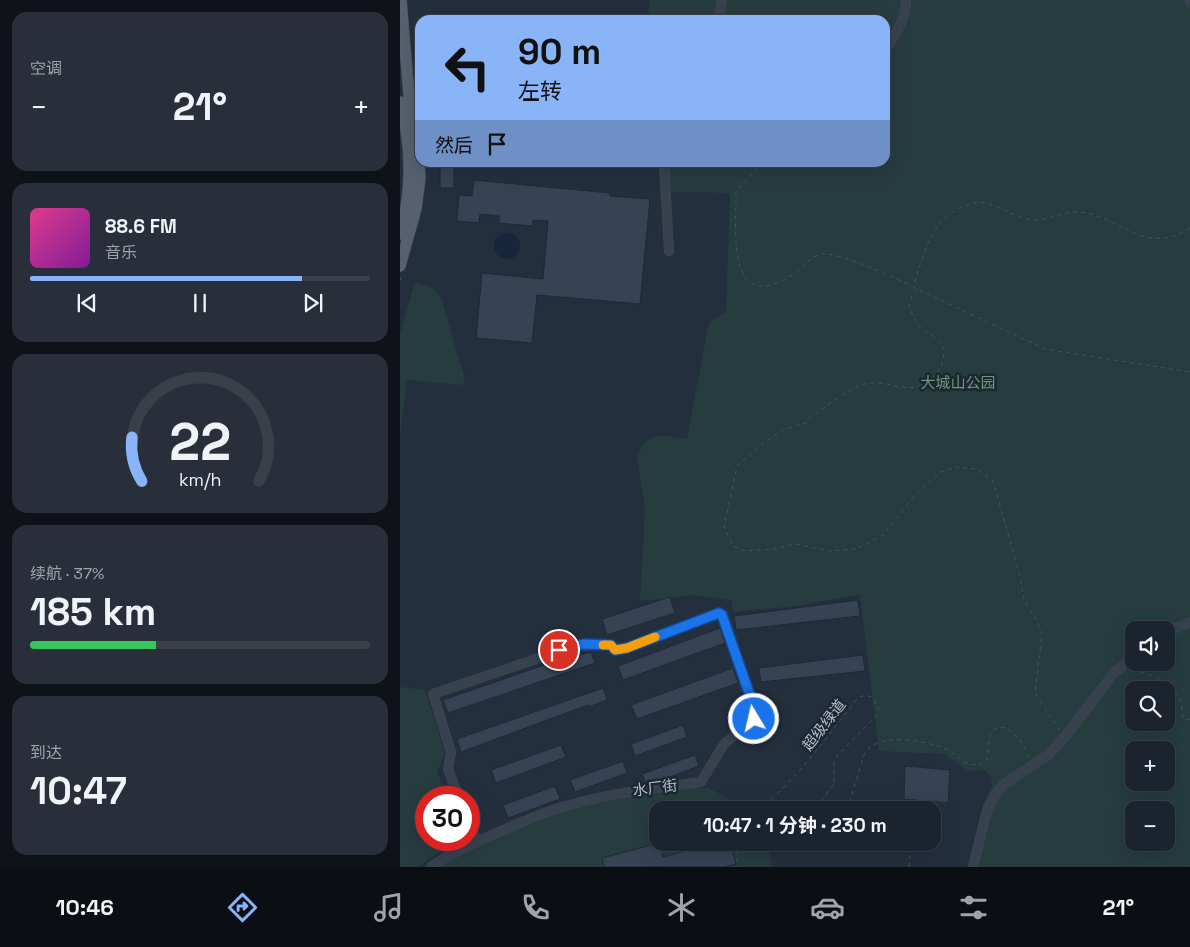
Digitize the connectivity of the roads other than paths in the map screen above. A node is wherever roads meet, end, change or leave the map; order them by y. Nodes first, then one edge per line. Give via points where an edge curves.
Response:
1 (401, 0) edge
2 (722, 0) edge
3 (906, 0) edge
4 (720, 15) edge
5 (890, 42) edge
6 (403, 97) edge
7 (415, 138) edge
8 (419, 167) edge
9 (664, 167) edge
10 (400, 234) edge
11 (669, 251) dead end
12 (400, 266) edge
13 (1190, 622) edge
14 (1175, 628) edge
15 (1125, 664) edge
16 (454, 786) edge
17 (480, 841) edge
18 (459, 851) edge
19 (431, 867) edge
20 (973, 867) edge

1 - 6 main road
2 - 4 street
3 - 5 street via 906,8
6 - 7 main road
6 - 10 main road via 410,183
8 - 12 main road via 416,209
9 - 11 street
13 - 14 street
15 - 20 street via 1113,674 1065,737 1048,754 1003,785 995,795 987,810
16 - 17 street, 水厂街 via 448,769 451,752 433,694 574,646 627,648 719,613 722,615 755,714 754,719 724,744 701,782 623,792 575,803
18 - 19 street, 水厂街

